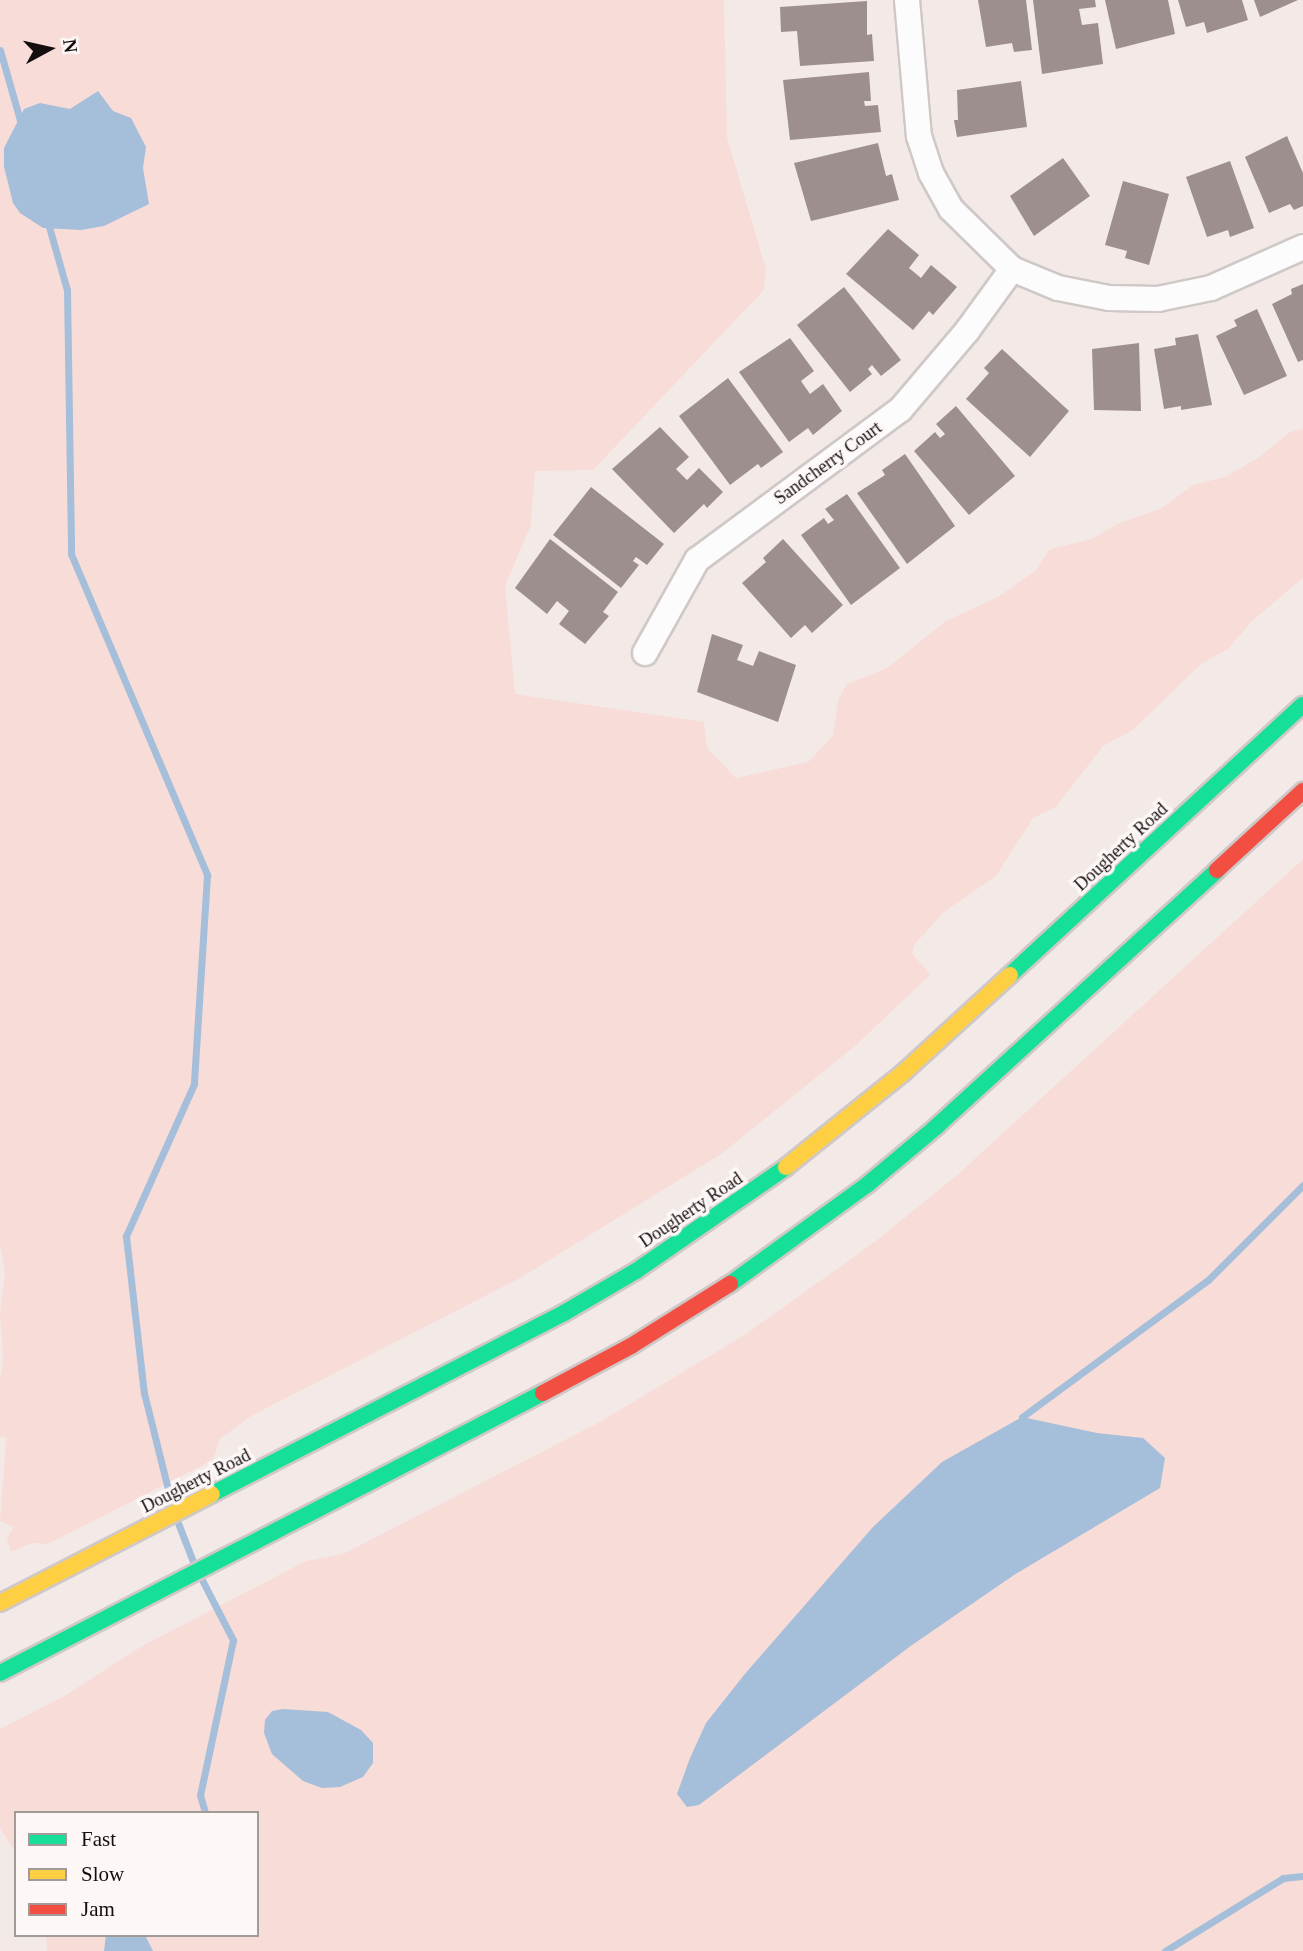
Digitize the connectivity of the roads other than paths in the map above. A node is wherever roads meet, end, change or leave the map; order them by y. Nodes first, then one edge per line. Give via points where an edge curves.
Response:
1 (907, 0) edge
2 (1303, 247) edge
3 (1012, 269) junction
4 (645, 653) dead end
5 (1303, 705) edge
6 (1303, 791) edge
7 (0, 1603) edge
8 (0, 1673) edge

1 - 3 street via 919,136 931,173 951,209
2 - 3 street via 1211,288 1158,299 1109,298 1058,288
3 - 4 street, Sandcherry Court via 900,410 696,561
5 - 7 main road, Dougherty Road via 903,1073 774,1177 636,1271 564,1312
6 - 8 main road via 937,1126 868,1184 714,1295 631,1346

